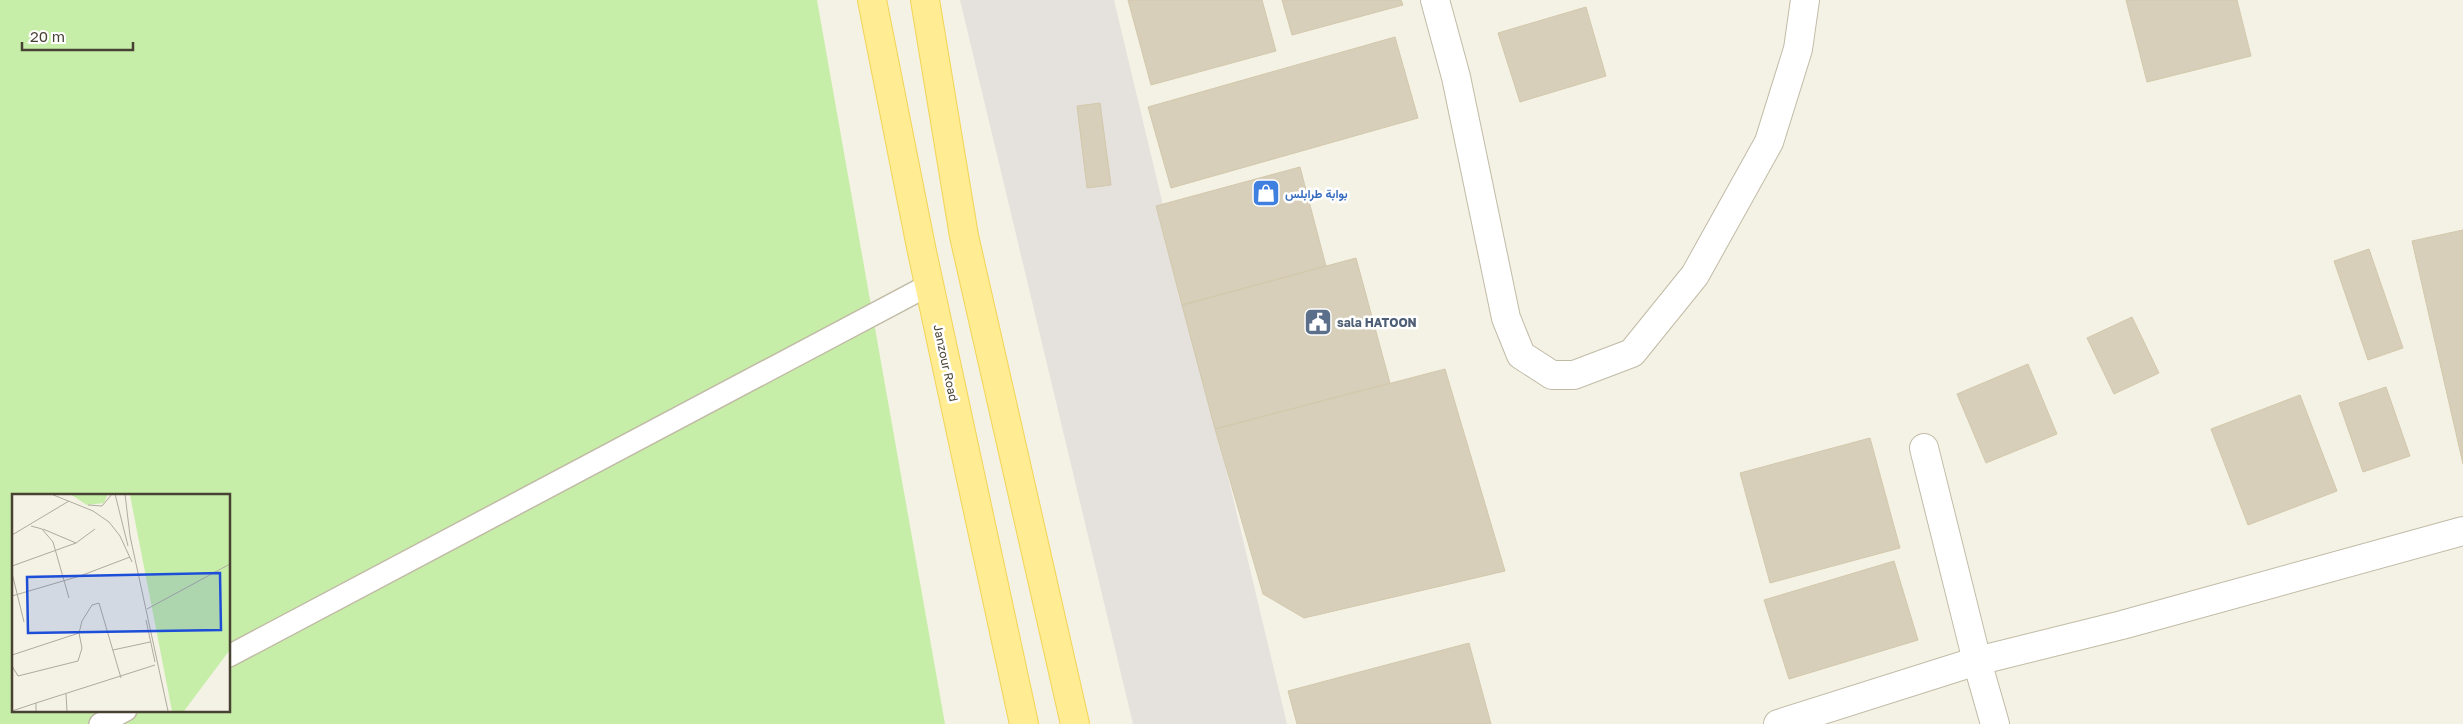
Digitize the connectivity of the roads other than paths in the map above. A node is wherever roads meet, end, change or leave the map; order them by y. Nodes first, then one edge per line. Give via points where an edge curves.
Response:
1 (872, 0) edge
2 (925, 0) edge
3 (1435, 0) edge
4 (1805, 0) edge
5 (929, 285) junction
6 (1924, 448) dead end
7 (2463, 531) edge
8 (230, 655) edge
9 (1977, 661) junction
10 (122, 712) edge
11 (100, 724) edge
12 (1024, 724) edge
13 (1075, 724) edge
14 (1778, 724) edge
15 (1995, 724) edge

1 - 5 main road, Janzour Road
2 - 13 main road via 964,236
3 - 4 street via 1456,77 1506,318 1521,355 1552,375 1574,375 1632,353 1694,275 1769,142 1798,48
5 - 8 lane
5 - 12 main road, Janzour Road
6 - 9 street
7 - 9 street via 2122,625
9 - 14 street
9 - 15 street
10 - 11 lane

